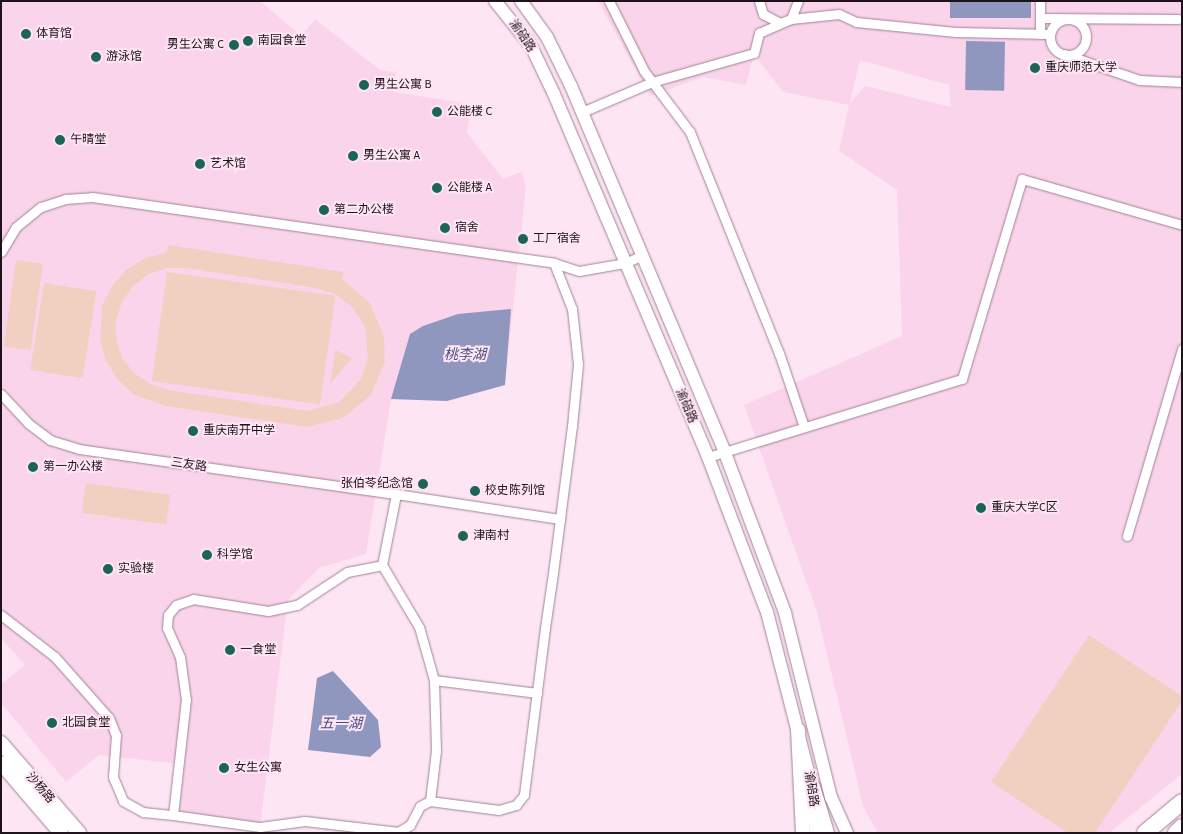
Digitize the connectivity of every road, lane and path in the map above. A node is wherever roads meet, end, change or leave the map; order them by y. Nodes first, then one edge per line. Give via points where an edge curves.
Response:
1 (495, 1) edge
2 (520, 1) edge
3 (609, 1) edge
4 (759, 1) edge
5 (798, 1) edge
6 (1040, 1) edge
7 (1040, 18) junction
8 (791, 19) junction
9 (1066, 19) junction
10 (1178, 19) dead end
11 (1040, 34) junction
12 (1050, 34) junction
13 (1064, 54) junction
14 (652, 82) junction
15 (1182, 82) edge
16 (582, 112) junction
17 (1182, 225) edge
18 (1, 252) edge
19 (643, 255) junction
20 (554, 263) junction
21 (625, 263) junction
22 (1182, 349) edge
23 (1, 394) edge
24 (804, 427) junction
25 (725, 453) junction
26 (708, 457) junction
27 (396, 494) junction
28 (560, 519) junction
29 (1127, 536) dead end
30 (382, 565) junction
31 (1, 615) edge
32 (434, 680) junction
33 (537, 693) junction
34 (798, 730) junction
35 (1, 743) edge
36 (1, 763) edge
37 (812, 787) junction
38 (430, 801) junction
39 (1182, 802) edge
40 (173, 815) junction
41 (1182, 827) edge
42 (62, 833) edge
43 (79, 833) edge
44 (803, 833) edge
45 (816, 833) edge
46 (826, 833) edge
47 (847, 833) edge
48 (1146, 833) edge
49 (1176, 833) edge

1 - 21 main road, 渝碚路 via 531,46
2 - 16 main road, 渝碚路 via 547,37
3 - 14 street
4 - 8 street via 767,19 780,23
5 - 8 street
6 - 7 street
7 - 9 street
7 - 11 street
8 - 11 street via 839,14 856,22 956,32
8 - 14 street via 759,33 754,53
9 - 10 street
9 - 12 street via 1056,23
9 - 13 street via 1077,21 1086,35 1080,50
11 - 12 street
12 - 13 street via 1054,49
13 - 15 street via 1139,80
14 - 16 street
14 - 24 street via 690,132 779,353
16 - 19 main road, 渝碚路
17 - 24 street via 1022,179 962,379
18 - 20 street via 16,227 41,207 65,199 92,197
19 - 21 street
19 - 25 main road, 渝碚路
20 - 21 street via 579,271
20 - 28 street via 572,309 578,364
21 - 26 main road, 渝碚路
22 - 29 street
23 - 27 street, 三友路 via 28,424 50,440 79,449
24 - 25 street
25 - 26 street
25 - 47 main road, 渝碚路 via 785,613 831,797
26 - 34 main road, 渝碚路 via 768,612
27 - 28 street, 三友路
27 - 30 street
28 - 33 street
30 - 32 street via 419,627
30 - 40 street via 347,572 297,605 268,611 192,599 176,605 168,615 167,628 180,657 186,700
31 - 40 street via 16,630 55,657 109,718 116,735 113,777 123,801 143,812
32 - 33 street
32 - 38 street via 436,751
33 - 38 street via 524,795 516,804 499,810
34 - 37 main road, 渝碚路
34 - 44 main road
35 - 43 main road, 沙杨路
36 - 42 main road, 沙杨路
37 - 45 main road, 渝碚路
37 - 46 highway
38 - 40 street via 420,806 410,825 398,832 305,821 260,827
39 - 48 highway
41 - 49 highway

